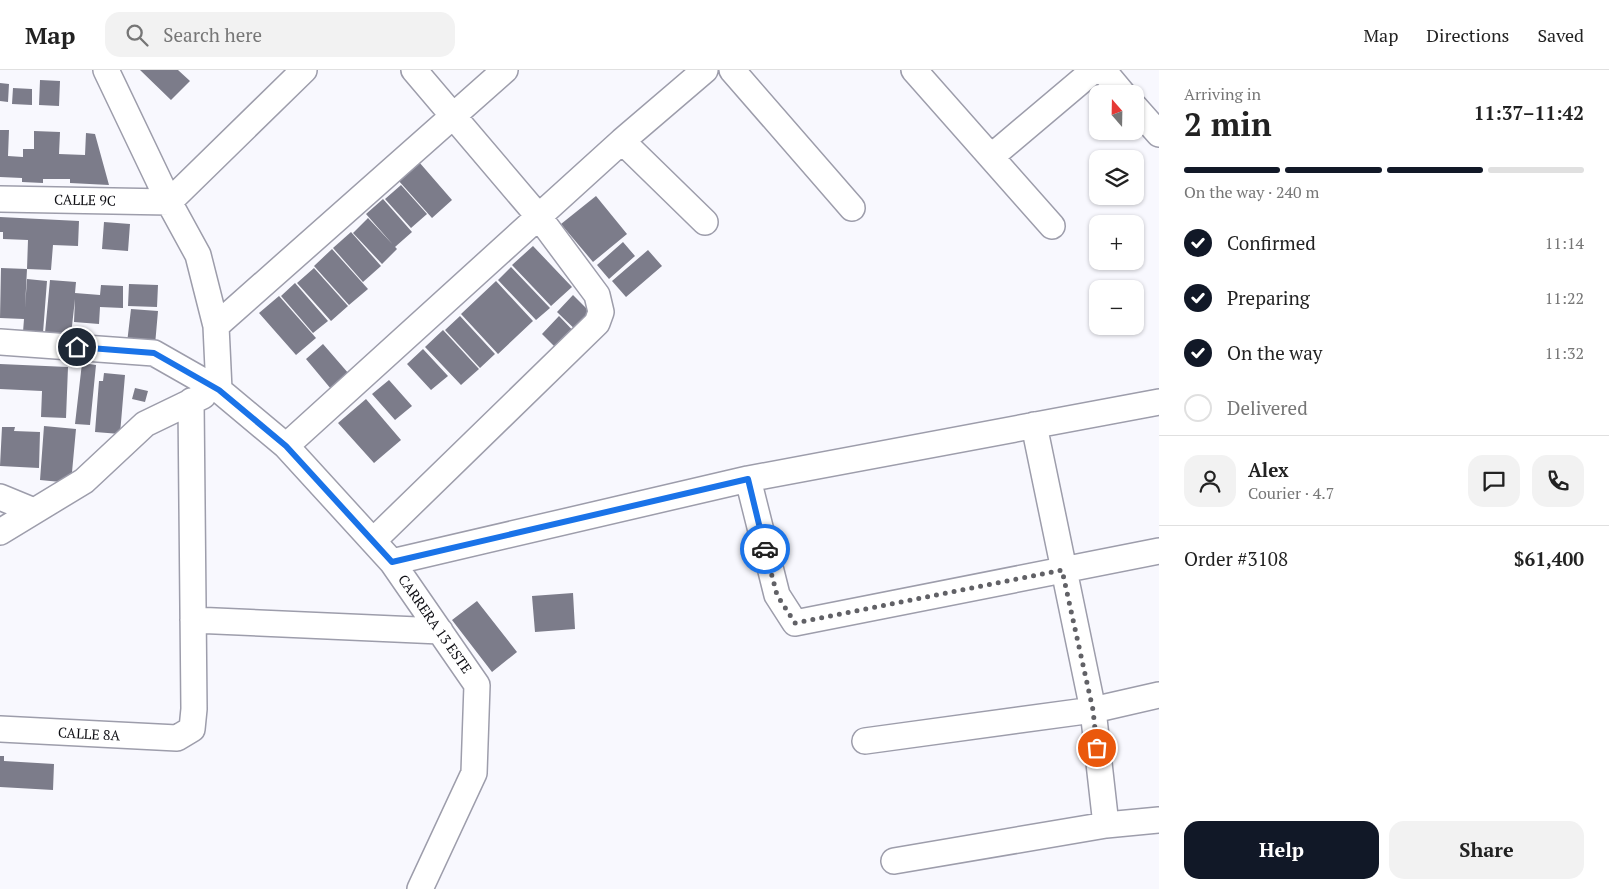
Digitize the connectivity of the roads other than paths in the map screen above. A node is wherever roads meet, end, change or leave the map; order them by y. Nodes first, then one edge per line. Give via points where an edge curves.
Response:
1 (106, 70) edge
2 (304, 70) edge
3 (414, 70) edge
4 (505, 70) edge
5 (705, 70) edge
6 (732, 70) edge
7 (914, 70) edge
8 (1094, 70) edge
9 (1102, 70) edge
10 (1116, 85) edge
11 (453, 115) junction
12 (1144, 117) edge
13 (1159, 134) edge
14 (622, 141) junction
15 (990, 157) junction
16 (0, 199) edge
17 (170, 202) junction
18 (852, 208) dead end
19 (539, 217) junction
20 (705, 222) dead end
21 (1052, 226) dead end
22 (216, 326) junction
23 (0, 342) edge
24 (219, 390) junction
25 (191, 401) junction
26 (1159, 402) edge
27 (1034, 426) junction
28 (286, 446) junction
29 (748, 479) junction
30 (0, 498) edge
31 (34, 512) junction
32 (0, 532) edge
33 (373, 541) junction
34 (1159, 552) edge
35 (392, 562) junction
36 (1062, 570) junction
37 (193, 620) junction
38 (440, 631) junction
39 (1159, 695) edge
40 (1093, 710) junction
41 (0, 729) edge
42 (865, 741) dead end
43 (1159, 820) edge
44 (1106, 825) junction
45 (894, 861) dead end
46 (420, 889) edge

1 - 17 street
2 - 17 street
3 - 11 street
4 - 11 street
5 - 14 street
6 - 18 street
7 - 15 street
8 - 15 street
9 - 10 street
11 - 19 street
11 - 22 street
12 - 13 street
14 - 19 street
14 - 20 street
15 - 21 street
16 - 17 street, CALLE 9C
17 - 22 street via 198,255
19 - 28 street
19 - 33 street via 597,295 601,312 597,323
22 - 24 street
23 - 24 street, CARRERA 13 ESTE via 154,353
24 - 25 street
24 - 28 street, CARRERA 13 ESTE
25 - 31 street via 145,424 84,481
25 - 37 street
26 - 27 street
27 - 29 street
27 - 36 street
28 - 33 street, CARRERA 13 ESTE
29 - 35 street
29 - 36 street via 777,595 795,623
30 - 31 street
31 - 32 street
33 - 35 street, CARRERA 13 ESTE
34 - 36 street
35 - 38 street, CARRERA 13 ESTE
36 - 40 street
37 - 38 street
37 - 41 street, CALLE 8A via 192,729 177,738
38 - 46 street, CARRERA 13 ESTE via 476,685 474,773
39 - 40 street
40 - 42 street
40 - 44 street
43 - 44 street
44 - 45 street

